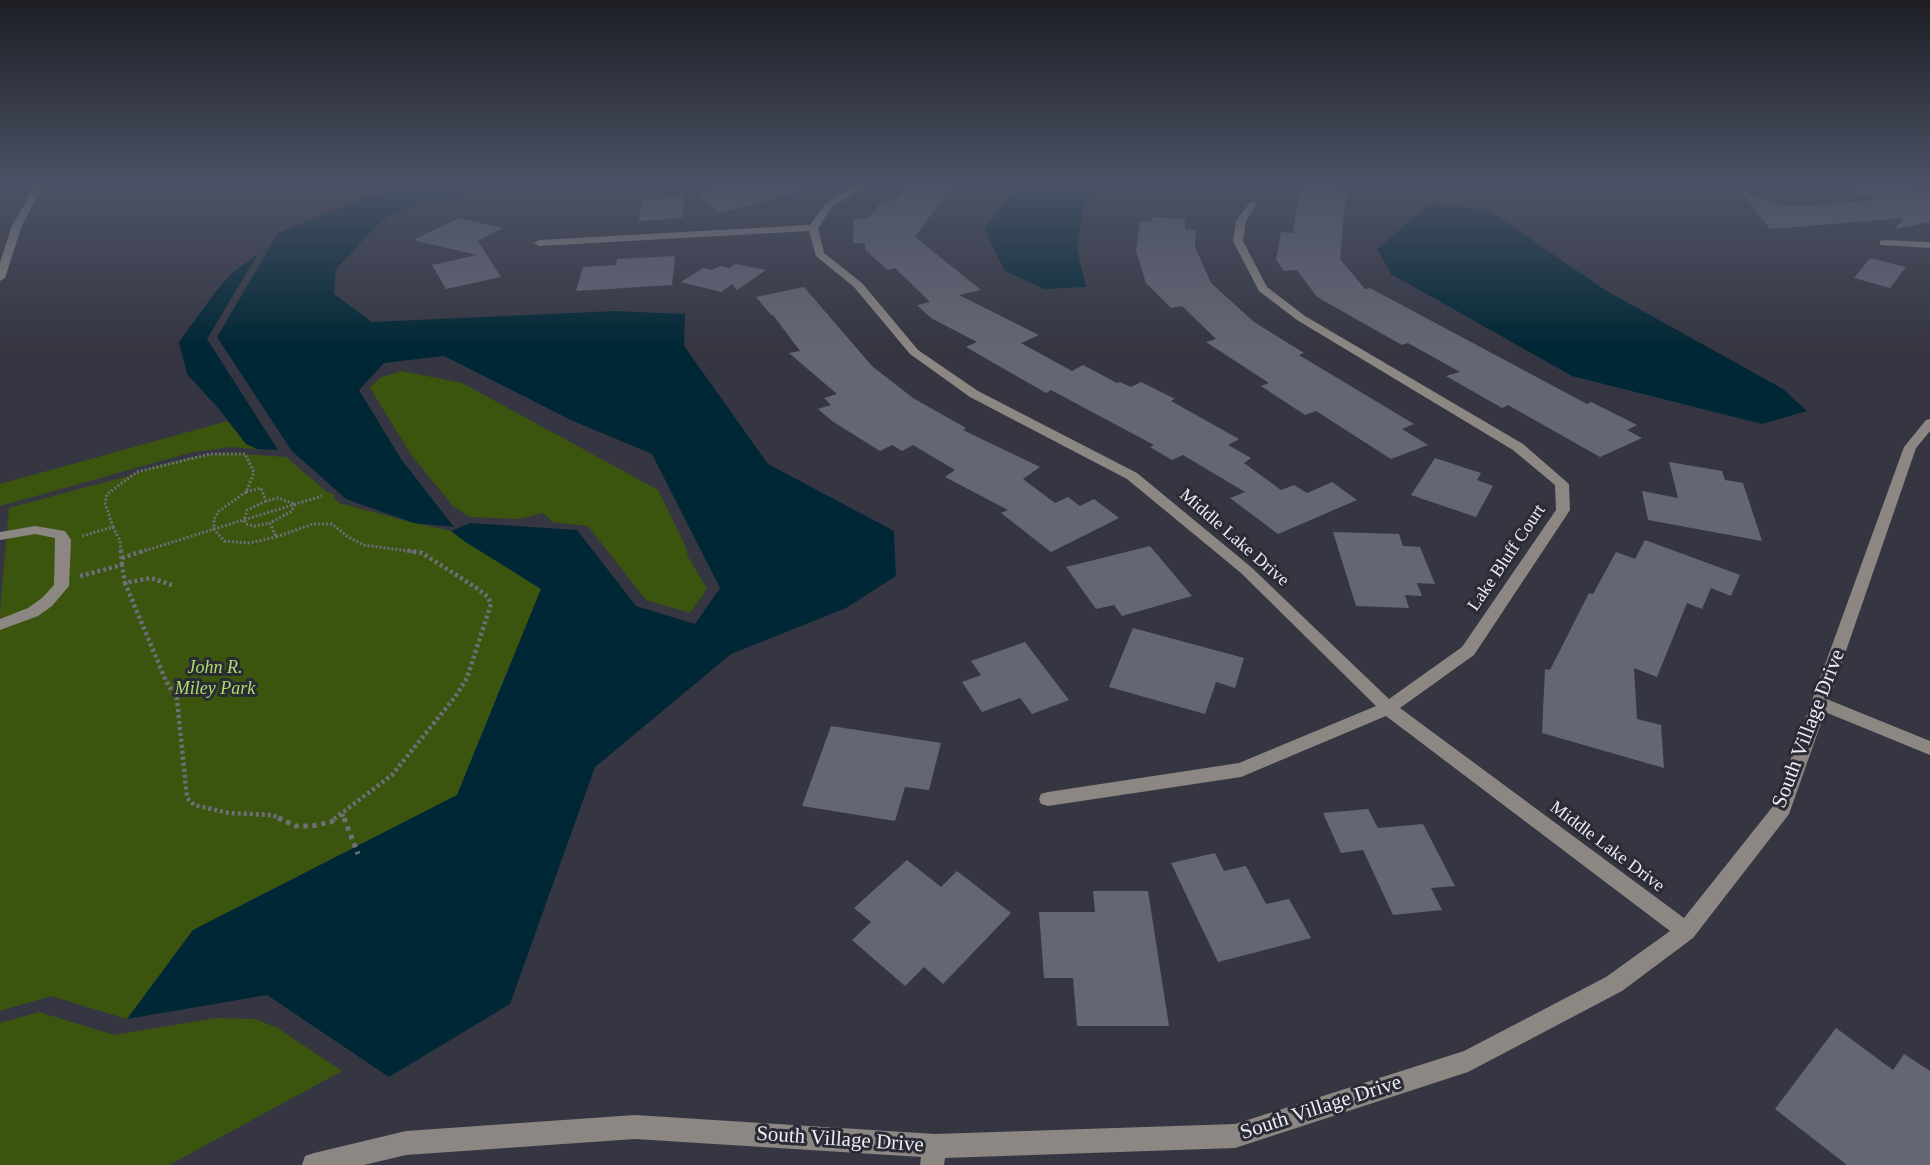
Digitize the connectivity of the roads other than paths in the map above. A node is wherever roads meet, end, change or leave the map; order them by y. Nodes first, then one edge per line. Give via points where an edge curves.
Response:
1 (12, 239) edge
2 (605, 239) edge
3 (816, 239) edge
4 (1238, 239) edge
5 (538, 243) dead end
6 (1883, 243) dead end
7 (1930, 245) edge
8 (0, 276) edge
9 (1930, 423) edge
10 (0, 536) edge
11 (0, 625) edge
12 (1821, 704) junction
13 (1388, 708) junction
14 (1930, 748) edge
15 (1048, 799) dead end
16 (1686, 931) junction
17 (934, 1156) edge
18 (314, 1165) edge

1 - 8 street
2 - 5 street
3 - 13 street, Middle Lake Drive via 819,254 858,285 914,352 974,394 1132,476 1246,570
4 - 13 street, Lake Bluff Court via 1263,288 1301,318 1518,447 1562,484 1563,510 1468,651
6 - 7 street
9 - 12 street, South Village Drive via 1910,447
10 - 11 street via 41,530 60,534 64,540 61,586 40,607
12 - 14 street
12 - 16 street, South Village Drive via 1782,809
13 - 15 street, Lake Bluff Court via 1241,770
13 - 16 street, Middle Lake Drive
16 - 17 street, South Village Drive via 1614,984 1468,1061 1235,1136
17 - 18 street, South Village Drive via 635,1127 406,1143

